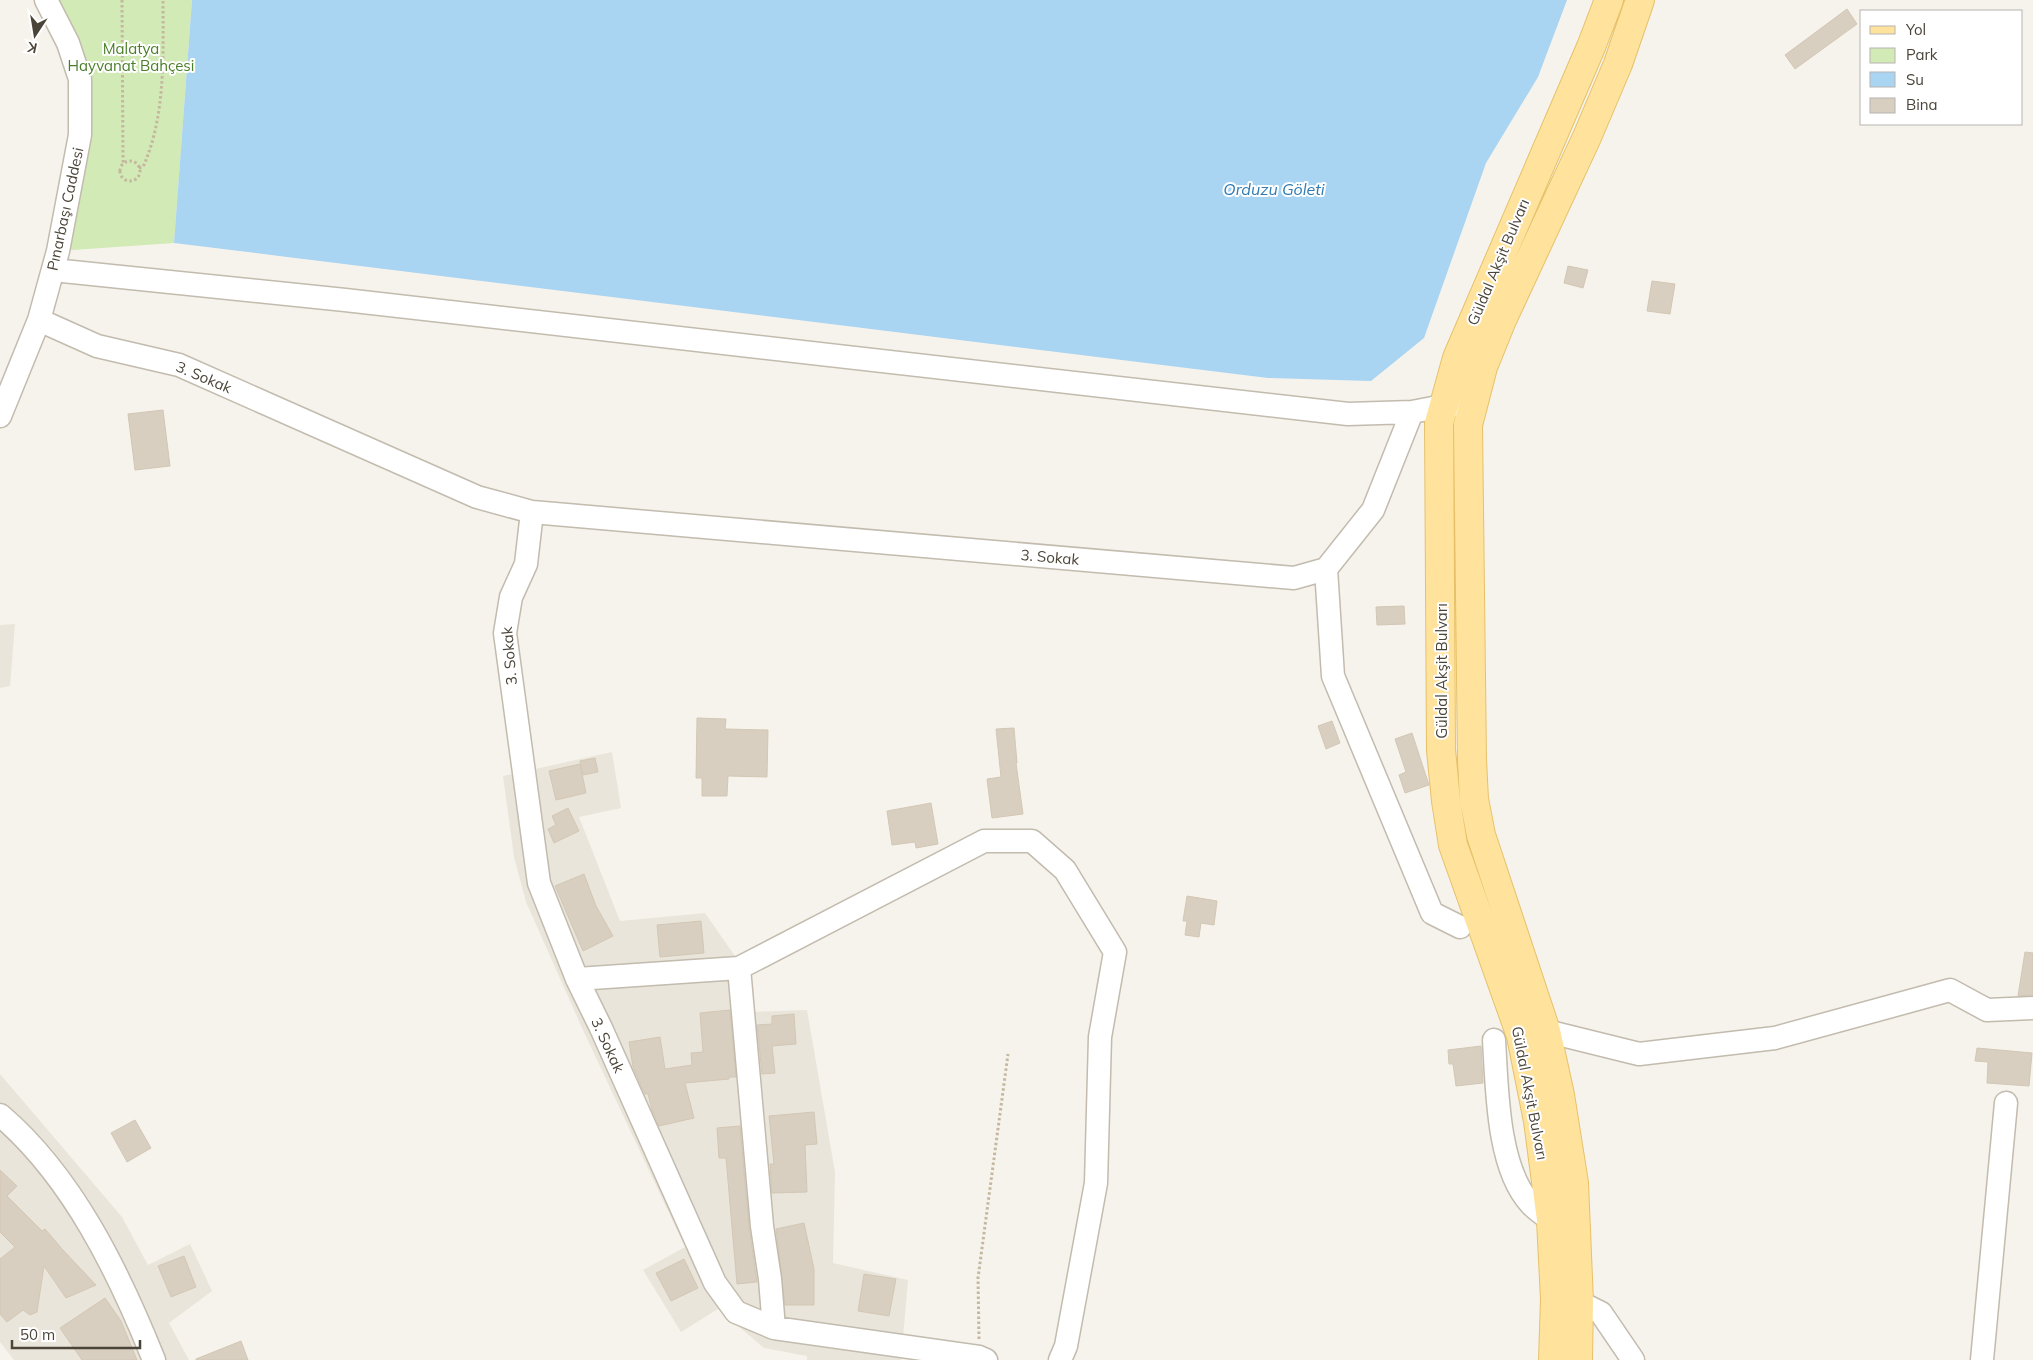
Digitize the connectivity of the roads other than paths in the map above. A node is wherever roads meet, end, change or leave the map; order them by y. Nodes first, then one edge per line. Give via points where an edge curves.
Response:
1 (46, 0) edge
2 (1609, 0) edge
3 (1640, 0) edge
4 (53, 270) junction
5 (39, 320) junction
6 (1472, 404) junction
7 (1443, 406) junction
8 (1412, 412) junction
9 (0, 416) edge
10 (532, 512) junction
11 (1326, 568) junction
12 (1460, 927) dead end
13 (739, 968) junction
14 (577, 979) junction
15 (2033, 1008) edge
16 (1534, 1033) junction
17 (1494, 1040) dead end
18 (2006, 1103) dead end
19 (0, 1116) edge
20 (1551, 1220) junction
21 (1579, 1302) junction
22 (774, 1328) junction
23 (983, 1358) edge
24 (154, 1360) edge
25 (1060, 1360) edge
26 (1553, 1360) edge
27 (1578, 1360) edge
28 (1634, 1360) edge
29 (1982, 1360) edge

1 - 4 street, Pınarbaşı Caddesi via 74,59 80,79 81,101 74,172
2 - 7 main road, Güldal Akşit Bulvarı via 1457,358
3 - 6 main road, Güldal Akşit Bulvarı via 1618,64 1587,137 1502,320
4 - 5 street, Pınarbaşı Caddesi
4 - 8 street via 1348,414
5 - 9 street, Pınarbaşı Caddesi
5 - 10 street, 3. Sokak via 97,346 179,365 477,497
6 - 7 street
6 - 16 main road, Güldal Akşit Bulvarı via 1467,470 1474,799
7 - 8 street
7 - 16 main road, Güldal Akşit Bulvarı via 1439,442 1442,750 1446,802 1453,845
8 - 11 street via 1373,510
10 - 11 street, 3. Sokak via 1294,578
10 - 14 street, 3. Sokak via 526,564 510,597 506,615 506,650 539,883
11 - 12 street via 1333,676 1432,913
13 - 14 street
13 - 22 street
13 - 25 street via 984,841 1032,841 1065,870 1115,952 1100,1037 1096,1183 1066,1346
14 - 22 street, 3. Sokak via 715,1283 736,1312
15 - 16 street via 1987,1010 1950,990 1775,1038 1639,1054
16 - 20 main road, Güldal Akşit Bulvarı via 1538,1121
16 - 21 main road, Güldal Akşit Bulvarı via 1560,1095 1574,1184
17 - 20 street via 1501,1132 1517,1185 1530,1204
18 - 29 street
19 - 24 street via 50,1169 93,1231 111,1262
20 - 26 main road, Güldal Akşit Bulvarı via 1555,1298
21 - 27 main road, Güldal Akşit Bulvarı
21 - 28 street via 1601,1313
22 - 23 street, 3. Sokak

